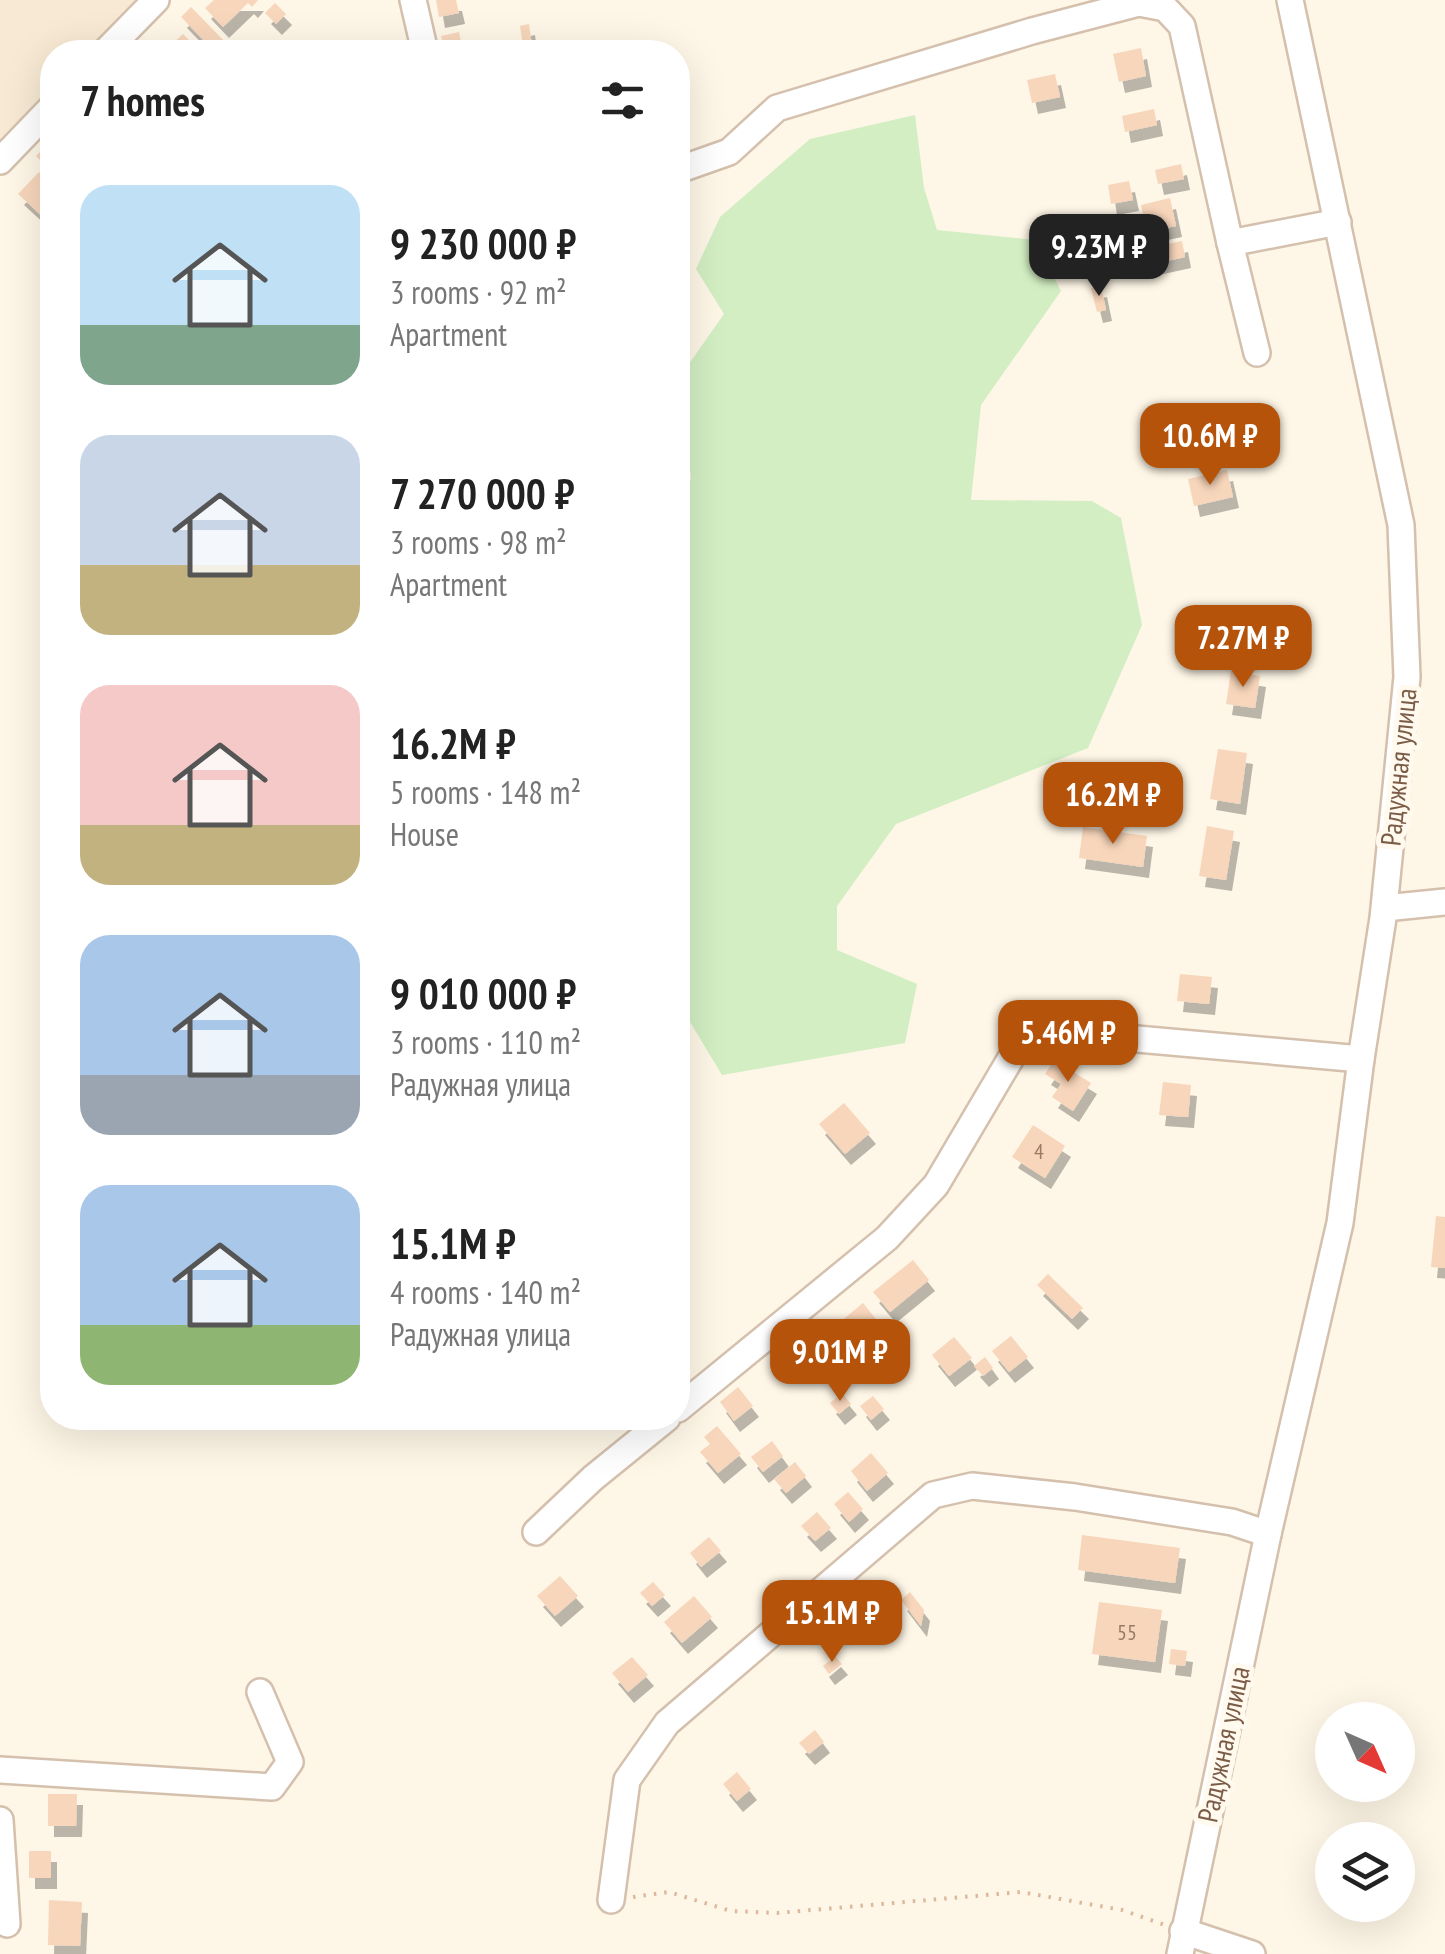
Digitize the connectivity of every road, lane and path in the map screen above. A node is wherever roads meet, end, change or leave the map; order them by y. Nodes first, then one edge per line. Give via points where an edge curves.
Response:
1 (156, 0) edge
2 (413, 0) edge
3 (1290, 0) edge
4 (117, 40) edge
5 (422, 40) edge
6 (40, 119) edge
7 (0, 161) edge
8 (690, 166) edge
9 (1338, 222) junction
10 (1230, 243) junction
11 (1257, 353) dead end
12 (1445, 902) edge
13 (1384, 908) junction
14 (1360, 1059) junction
15 (690, 1399) edge
16 (652, 1430) edge
17 (536, 1532) dead end
18 (1268, 1534) junction
19 (260, 1692) dead end
20 (0, 1770) edge
21 (0, 1820) edge
22 (611, 1900) joint
23 (7, 1924) dead end
24 (1182, 1943) edge
25 (1252, 1954) edge

1 - 4 street
2 - 5 street
3 - 9 street, Радужная улица
6 - 7 street
8 - 10 street via 729,152 778,108 1139,3 1165,8 1182,26
9 - 10 street
9 - 13 street, Радужная улица via 1402,525 1407,677
10 - 11 street
12 - 13 street
13 - 14 street, Радужная улица
14 - 15 street via 1047,1032 1018,1046 936,1185 888,1238
14 - 18 street, Радужная улица via 1340,1223
16 - 17 street
18 - 22 street via 1232,1522 1074,1497 972,1486 933,1496 667,1723 627,1780
18 - 24 street, Радужная улица
19 - 20 street via 290,1762 272,1786
21 - 23 street
22 - 24 path via 670,1892 730,1912 777,1913 1021,1892 1122,1910
24 - 25 street

